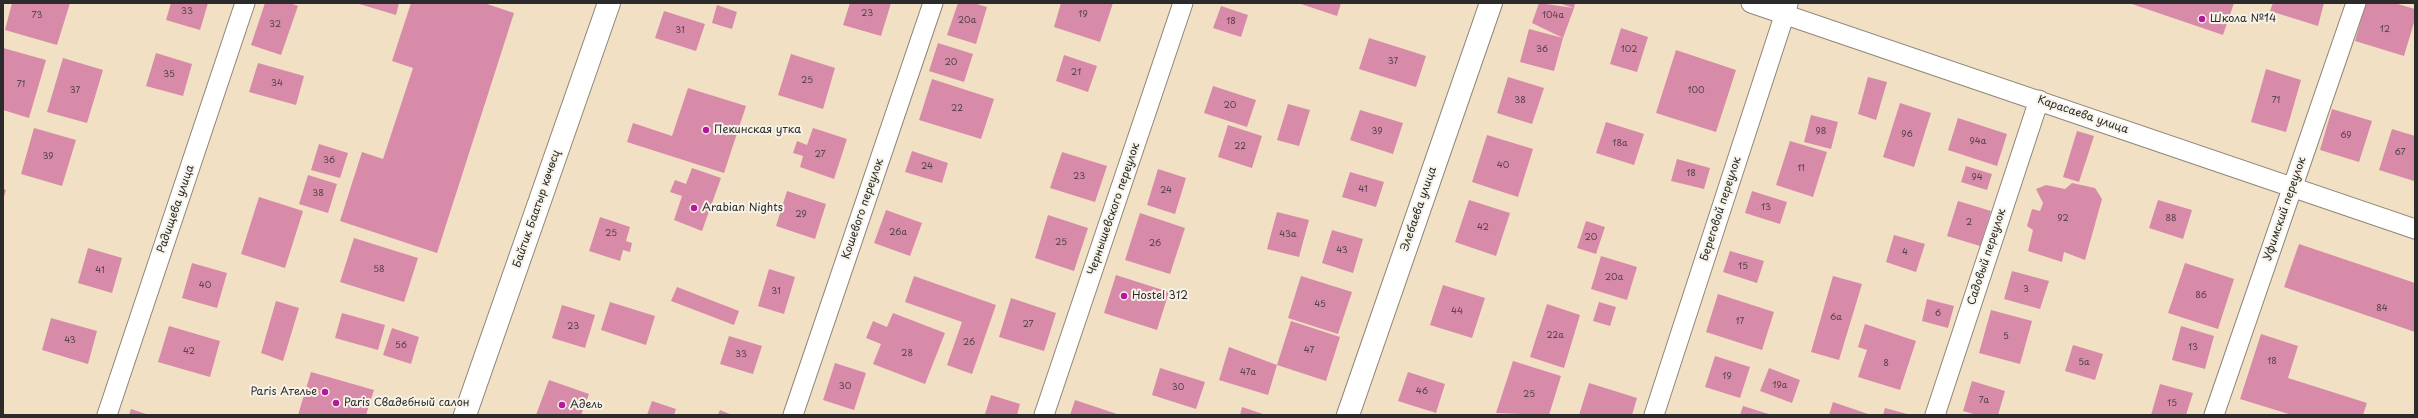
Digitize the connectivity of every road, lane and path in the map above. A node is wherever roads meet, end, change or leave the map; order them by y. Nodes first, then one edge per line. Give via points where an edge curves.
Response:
1 (245, 3) edge
2 (609, 3) edge
3 (933, 3) edge
4 (1184, 3) edge
5 (1491, 3) edge
6 (1751, 3) edge
7 (2356, 3) edge
8 (1786, 9) edge
9 (2039, 100) junction
10 (2292, 187) junction
11 (2415, 229) edge
12 (107, 415) edge
13 (465, 415) edge
14 (793, 415) edge
15 (1044, 415) edge
16 (1348, 415) edge
17 (1654, 415) edge
18 (1935, 415) edge
19 (2214, 415) edge

1 - 12 street, Радищева улица
2 - 13 main road, Байтик Баатыр көчөсү
3 - 14 street, Кошевого переулок
4 - 15 street, Чернышевского переулок
5 - 16 main road, Элебаева улица
6 - 8 street, Карасаева улица
7 - 10 street, Уфимский переулок
8 - 9 street, Карасаева улица
8 - 17 street, Береговой переулок
9 - 10 street, Карасаева улица
9 - 18 street, Садовый переулок
10 - 11 street, Карасаева улица
10 - 19 street, Уфимский переулок

